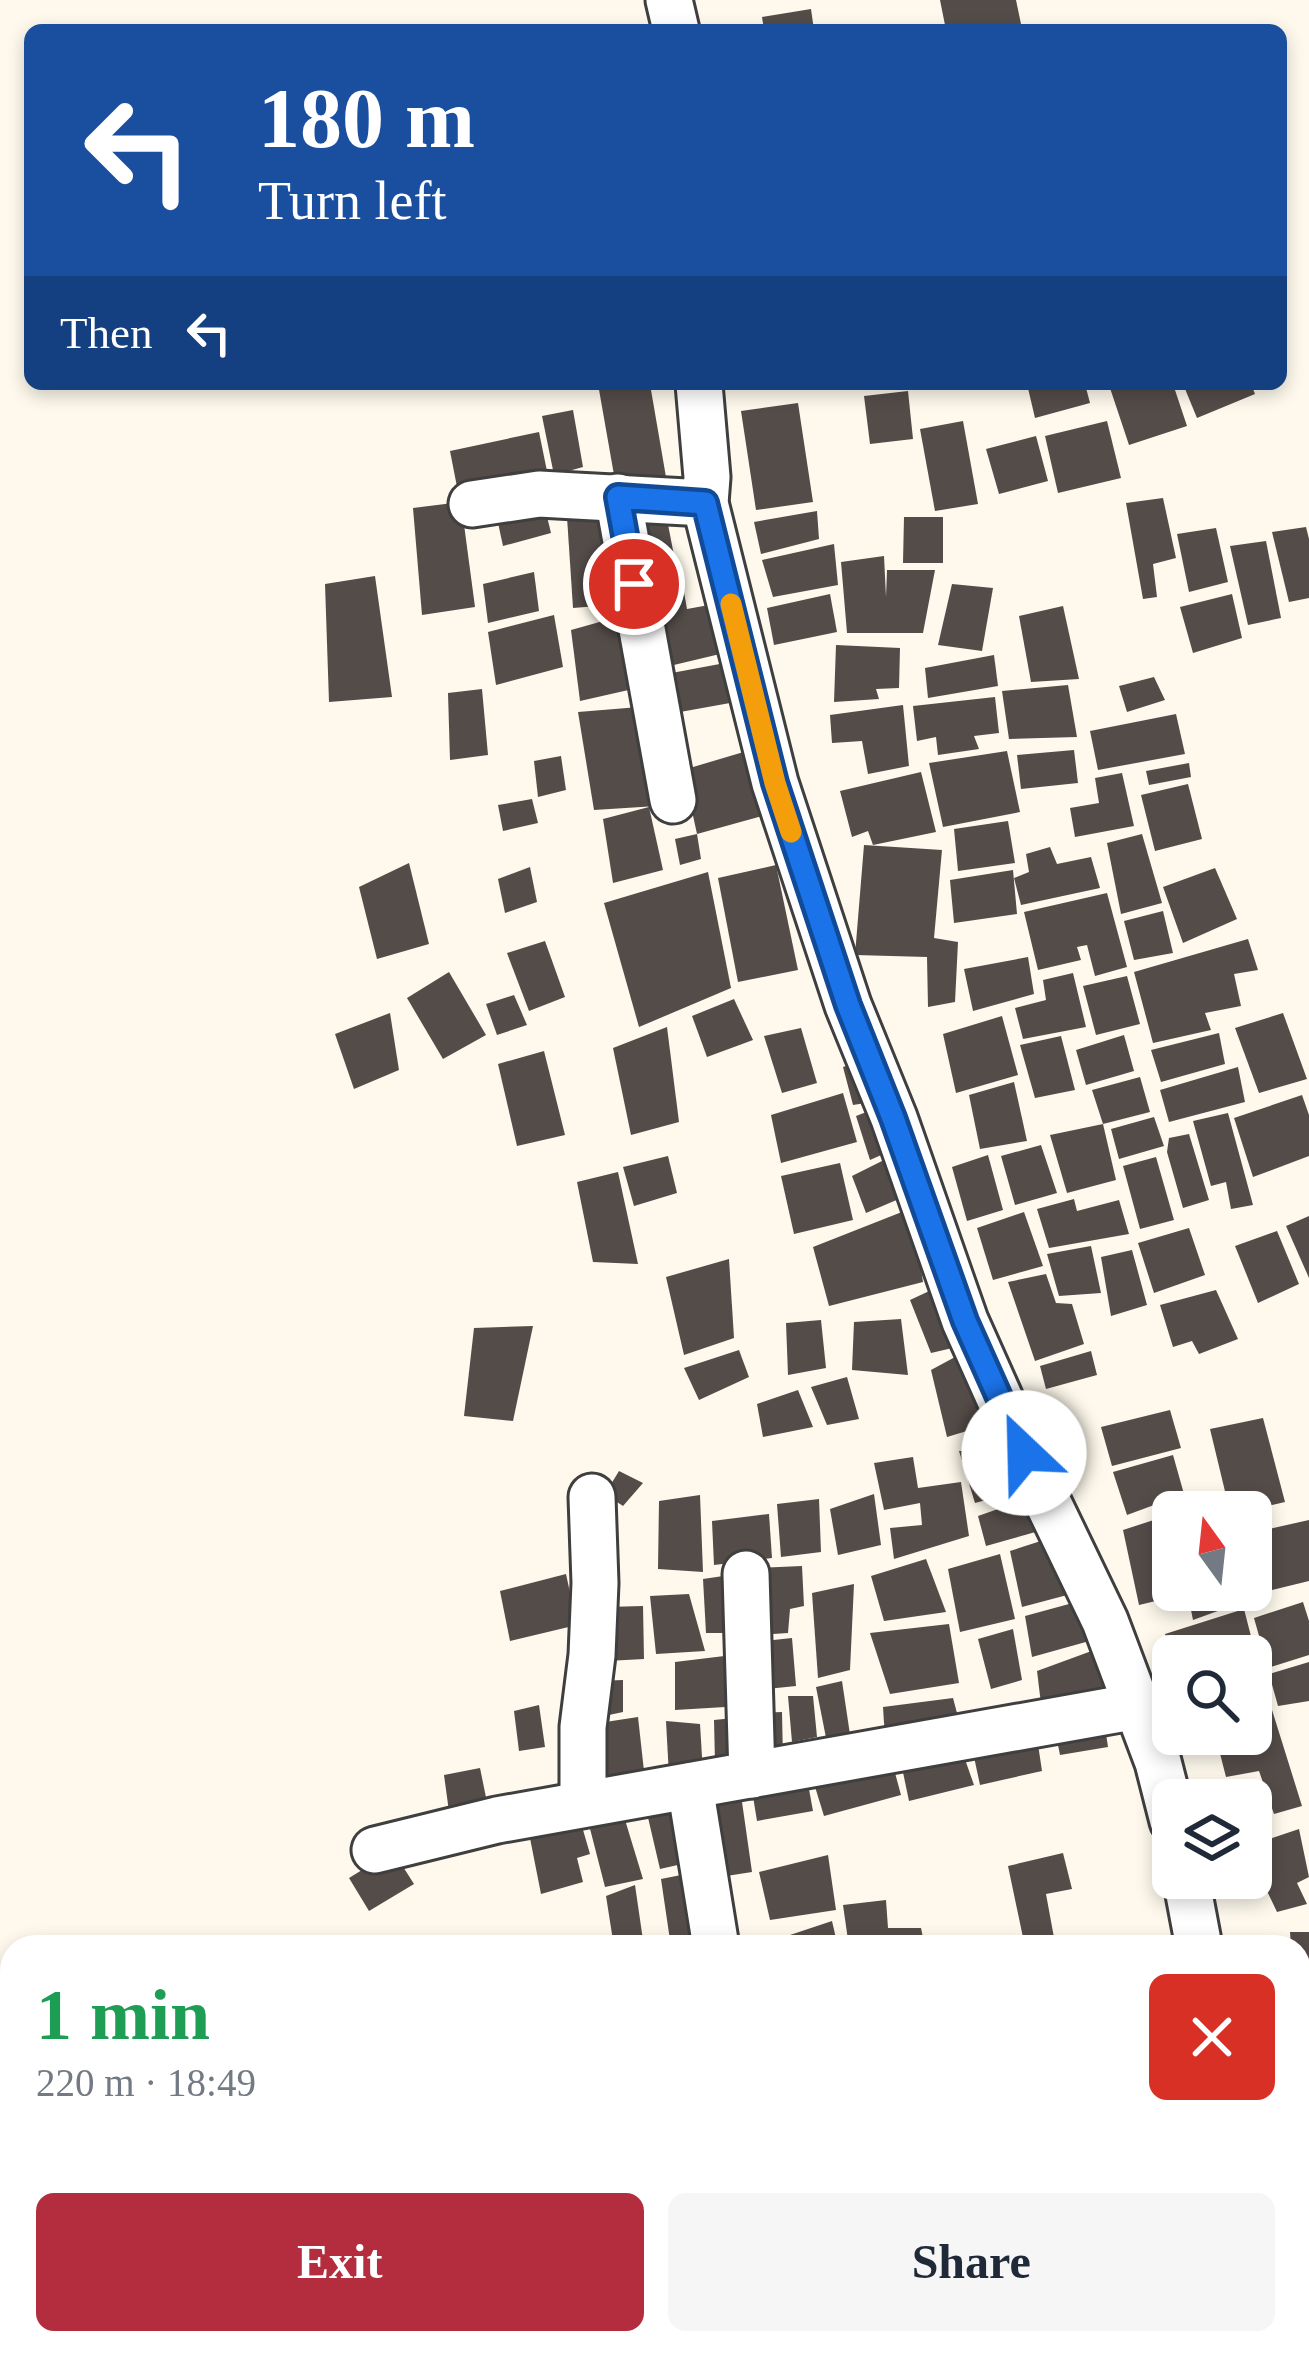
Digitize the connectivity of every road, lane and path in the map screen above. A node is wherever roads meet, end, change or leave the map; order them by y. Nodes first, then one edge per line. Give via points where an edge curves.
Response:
1 (700, 390) edge
2 (618, 497) junction
3 (705, 503) junction
4 (472, 504) dead end
5 (674, 800) dead end
6 (592, 1497) dead end
7 (746, 1574) dead end
8 (1137, 1706) junction
9 (752, 1775) junction
10 (1162, 1779) edge
11 (690, 1786) junction
12 (583, 1804) junction
13 (375, 1850) dead end
14 (1190, 1899) edge
15 (714, 1935) edge
16 (1197, 1935) edge

1 - 3 street
2 - 3 street
2 - 4 street via 539,494
2 - 5 street
3 - 8 street via 775,783 848,1005 965,1321
6 - 12 street
7 - 9 street
8 - 9 street
8 - 10 street
9 - 11 street
11 - 12 street
11 - 15 street
12 - 13 street
14 - 16 street

